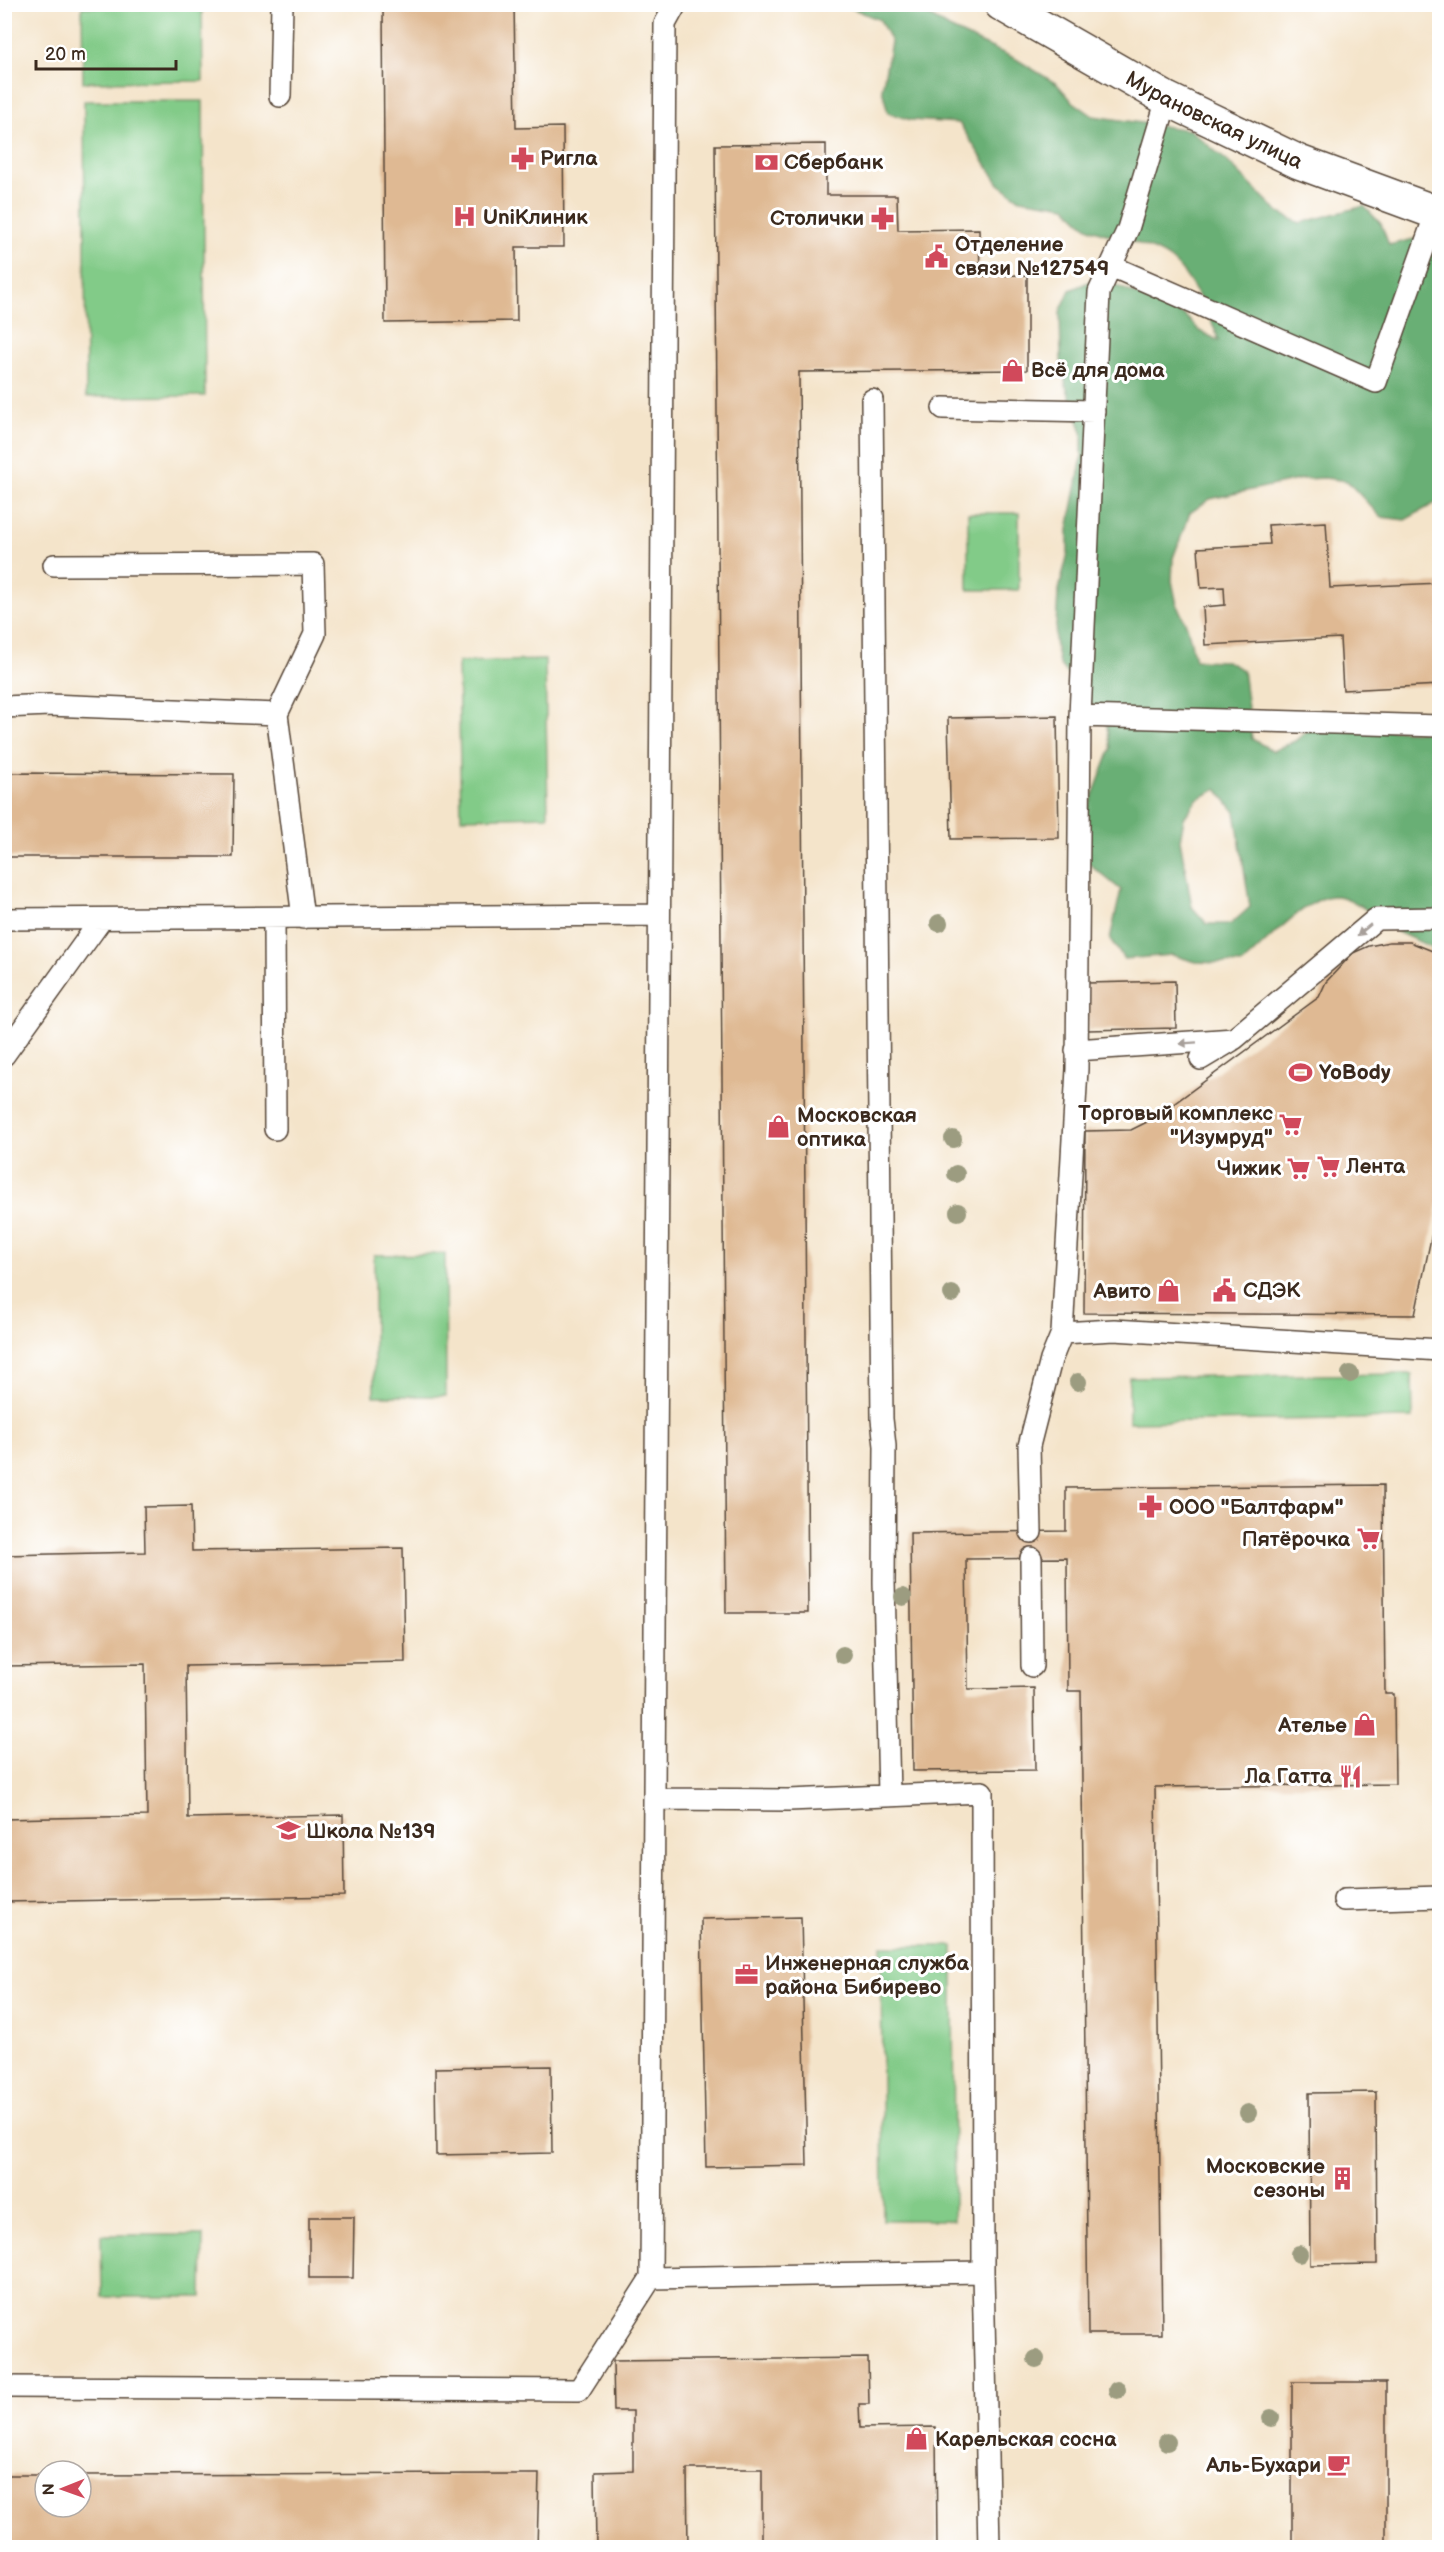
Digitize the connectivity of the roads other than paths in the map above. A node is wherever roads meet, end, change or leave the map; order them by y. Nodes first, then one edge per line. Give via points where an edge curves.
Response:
1 (282, 4) edge
2 (676, 4) edge
3 (1001, 4) edge
4 (280, 96) dead end
5 (1167, 99) junction
6 (1438, 213) edge
7 (1111, 266) junction
8 (872, 400) dead end
9 (943, 408) dead end
10 (1094, 411) junction
11 (54, 565) dead end
12 (4, 707) edge
13 (277, 714) junction
14 (1080, 716) junction
15 (1440, 726) edge
16 (658, 915) junction
17 (303, 918) junction
18 (1440, 918) edge
19 (4, 919) edge
20 (274, 919) junction
21 (102, 920) junction
22 (1234, 1039) junction
23 (1076, 1050) junction
24 (4, 1055) edge
25 (1201, 1059) dead end
26 (275, 1129) dead end
27 (1062, 1333) junction
28 (1440, 1350) edge
29 (1031, 1532) dead end
30 (1031, 1558) dead end
31 (1032, 1666) dead end
32 (889, 1796) junction
33 (654, 1799) junction
34 (1440, 1897) edge
35 (1344, 1900) dead end
36 (983, 2272) junction
37 (651, 2278) junction
38 (4, 2387) edge
39 (989, 2547) edge

1 - 4 lane
2 - 16 lane via 665,24
3 - 5 street, Мурановская улица
5 - 6 street, Мурановская улица via 1299,162
5 - 7 lane via 1128,229
6 - 7 lane via 1376,382
7 - 10 lane via 1099,292
8 - 32 lane
9 - 10 lane
10 - 14 lane
11 - 13 lane via 314,564 315,634
12 - 13 lane via 49,705
13 - 17 lane
14 - 15 lane
14 - 23 lane
16 - 17 lane
16 - 33 lane
17 - 20 lane
18 -> 22 lane via 1376,919
19 - 21 lane
20 - 21 lane
20 - 26 lane
21 - 24 lane
22 -> 23 lane
22 - 25 lane
23 - 27 lane
27 - 28 lane via 1114,1330
27 - 29 lane via 1051,1359 1029,1446
30 - 31 lane
32 - 33 lane
32 - 36 lane via 982,1792
33 - 37 lane
34 - 35 lane
36 - 37 lane
36 - 39 lane
37 - 38 lane via 579,2390

